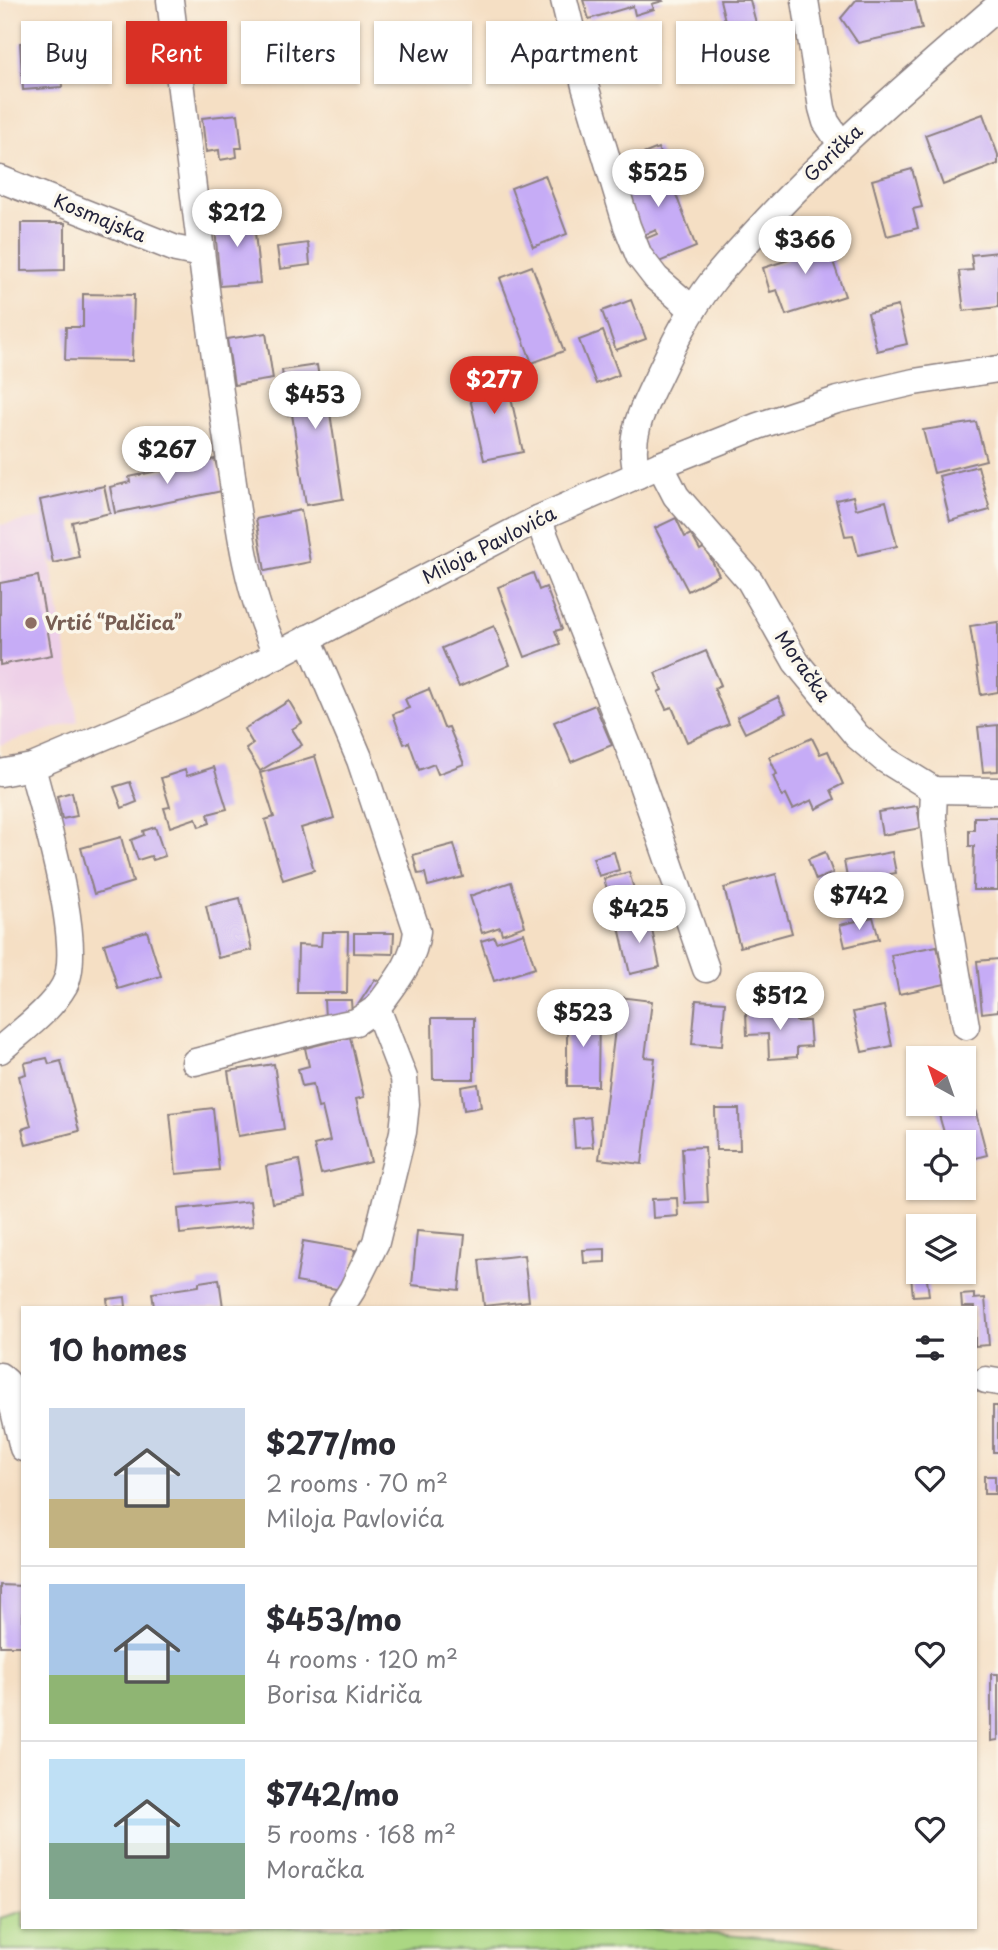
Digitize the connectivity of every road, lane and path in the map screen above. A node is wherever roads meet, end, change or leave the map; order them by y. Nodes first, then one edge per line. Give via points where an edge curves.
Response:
1 (170, 0) edge
2 (564, 0) edge
3 (805, 0) edge
4 (998, 6) edge
5 (841, 144) junction
6 (0, 178) edge
7 (201, 254) junction
8 (693, 310) junction
9 (998, 369) edge
10 (649, 470) junction
11 (538, 519) junction
12 (308, 638) junction
13 (277, 655) junction
14 (32, 767) junction
15 (0, 773) edge
16 (934, 790) junction
17 (998, 791) edge
18 (706, 969) dead end
19 (377, 1008) junction
20 (966, 1026) dead end
21 (0, 1050) edge
22 (195, 1062) dead end
23 (342, 1306) edge
24 (7, 1381) edge
25 (21, 1440) edge

1 - 7 street
2 - 8 street via 585,86 639,256 656,278
3 - 5 street via 822,108
4 - 5 street, Gorička
5 - 8 street, Gorička via 781,204
6 - 7 street, Kosmajska via 176,249
7 - 13 street via 249,582
8 - 10 street, Gorička via 637,425 634,457
9 - 10 street, Miloja Pavlovića via 836,400
10 - 11 street, Miloja Pavlovića
10 - 16 street, Moračka via 750,581 796,662 837,713 884,759
11 - 12 street, Miloja Pavlovića
11 - 18 street via 631,753
12 - 13 street, Miloja Pavlovića
12 - 19 street via 360,760 417,931 405,968
13 - 14 street, Miloja Pavlovića via 188,701
14 - 15 street, Miloja Pavlovića
14 - 21 street via 57,870 71,967 51,1003
16 - 17 street
16 - 20 street via 938,864
19 - 22 street via 356,1022
19 - 23 street via 404,1078 403,1132 376,1242
24 - 25 street

